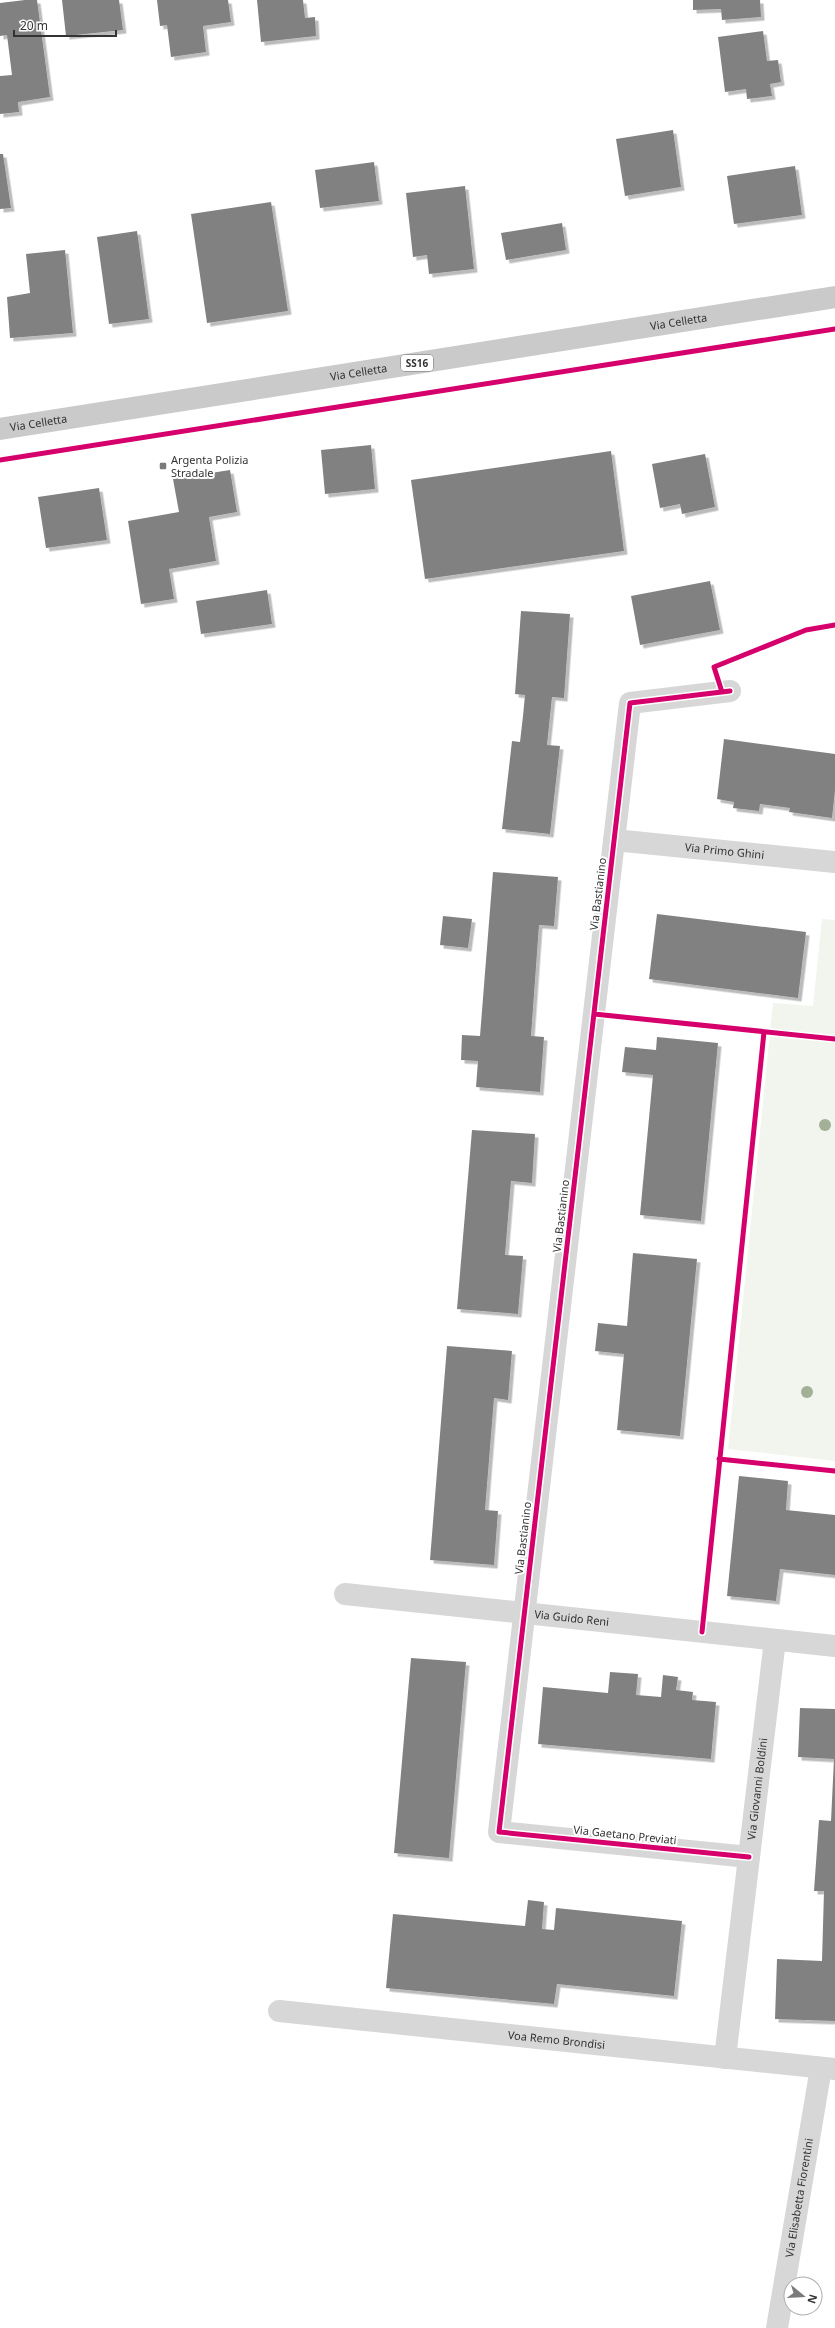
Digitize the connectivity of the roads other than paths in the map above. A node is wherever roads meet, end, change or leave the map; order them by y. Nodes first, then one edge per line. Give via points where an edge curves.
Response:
1 (835, 297) edge
2 (0, 429) edge
3 (730, 691) dead end
4 (614, 840) junction
5 (835, 862) edge
6 (345, 1594) dead end
7 (525, 1613) junction
8 (775, 1640) junction
9 (835, 1646) edge
10 (500, 1832) joint
11 (749, 1857) junction
12 (279, 2011) dead end
13 (725, 2058) junction
14 (828, 2068) edge
15 (777, 2328) edge

1 - 2 main road, Via Celletta / SS16
3 - 4 street, Via Bastianino via 630,703
4 - 5 street, Via Primo Ghini
4 - 7 street, Via Bastianino
6 - 7 street, Via Guido Reni
7 - 8 street, Via Guido Reni
7 - 10 street, Via Bastianino
8 - 9 street, Via Guido Reni
8 - 11 street, Via Giovanni Boldini
10 - 11 street, Via Gaetano Previati
11 - 13 street, Via Giovanni Boldini
12 - 13 street, Voa Remo Brondisi
13 - 14 street, Voa Remo Brondisi
14 - 15 street, Via Elisabetta Fiorentini

